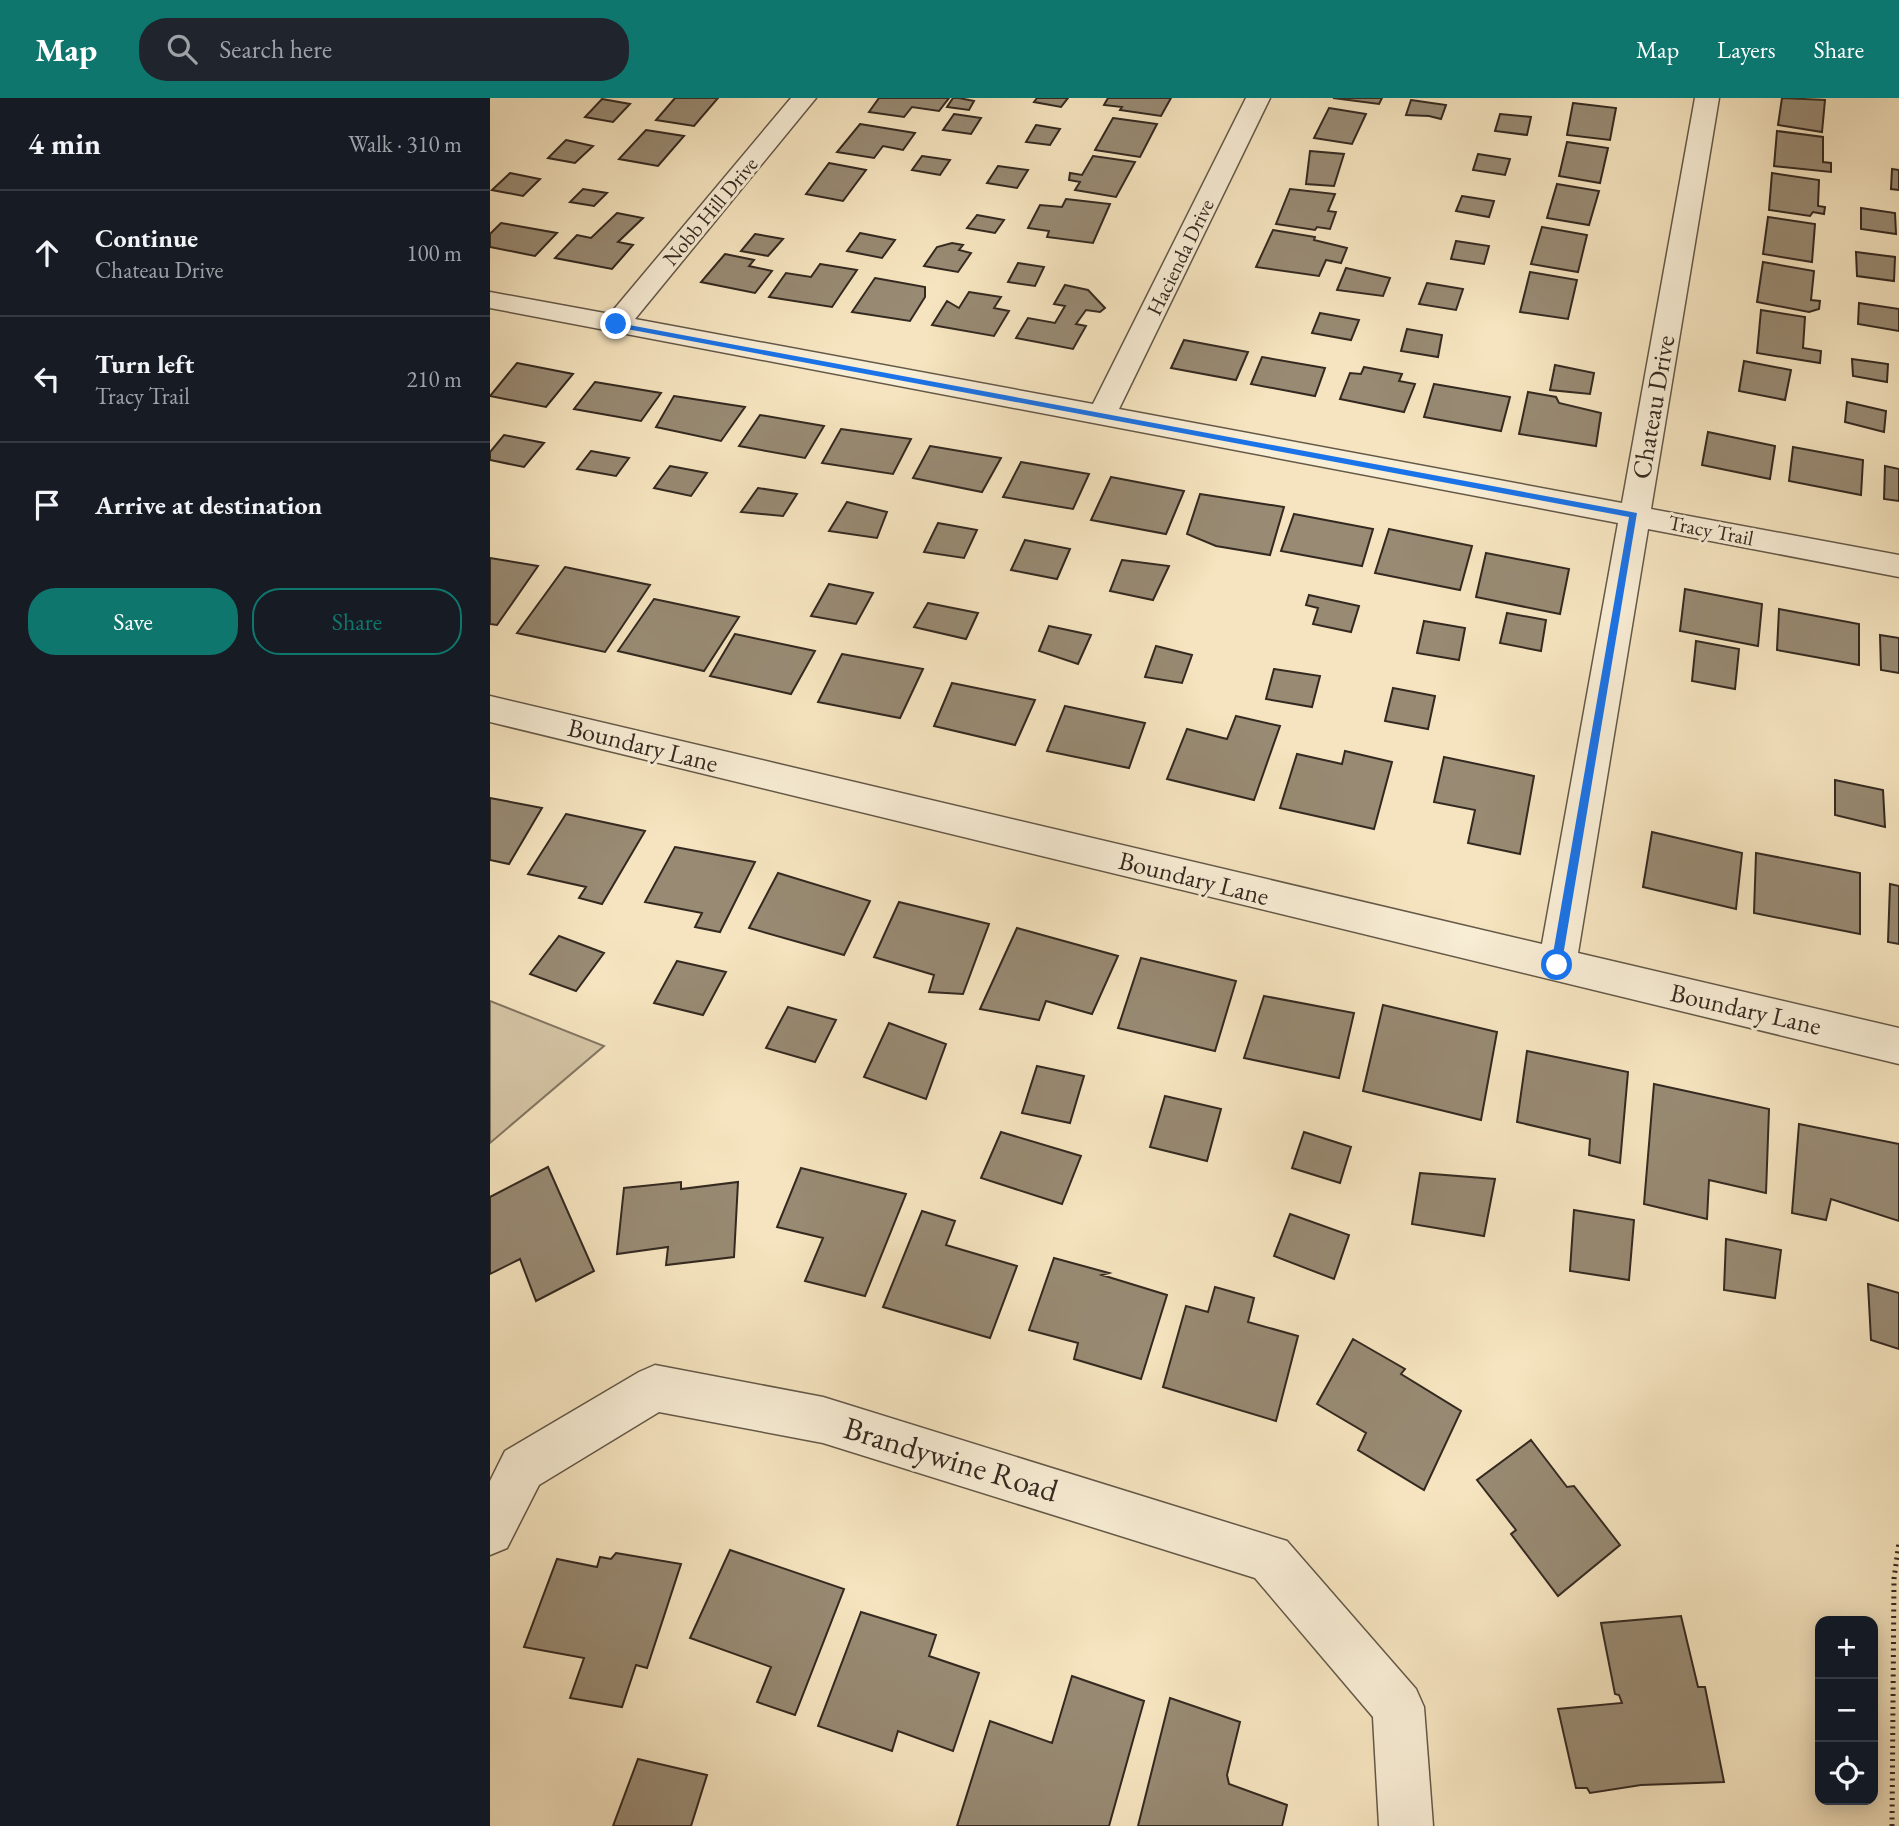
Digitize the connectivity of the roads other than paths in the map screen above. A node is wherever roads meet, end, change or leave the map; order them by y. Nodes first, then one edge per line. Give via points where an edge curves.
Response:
1 (804, 98) edge
2 (1258, 98) edge
3 (1707, 98) edge
4 (490, 300) edge
5 (616, 324) junction
6 (1102, 415) junction
7 (1634, 515) junction
8 (1899, 566) edge
9 (490, 709) edge
10 (1557, 965) junction
11 (1899, 1046) edge
12 (490, 1531) edge
13 (1406, 1826) edge

1 - 5 street, Nobb Hill Drive
2 - 6 street, Hacienda Drive
3 - 7 street, Chateau Drive
4 - 5 street, Tracy Trail
5 - 6 street, Tracy Trail
6 - 7 street, Tracy Trail
7 - 8 street, Tracy Trail
7 - 10 street, Chateau Drive
9 - 10 street, Boundary Lane
10 - 11 street, Boundary Lane
12 - 13 street, Brandywine Road via 522,1468 655,1388 823,1420 1270,1558 1398,1707

